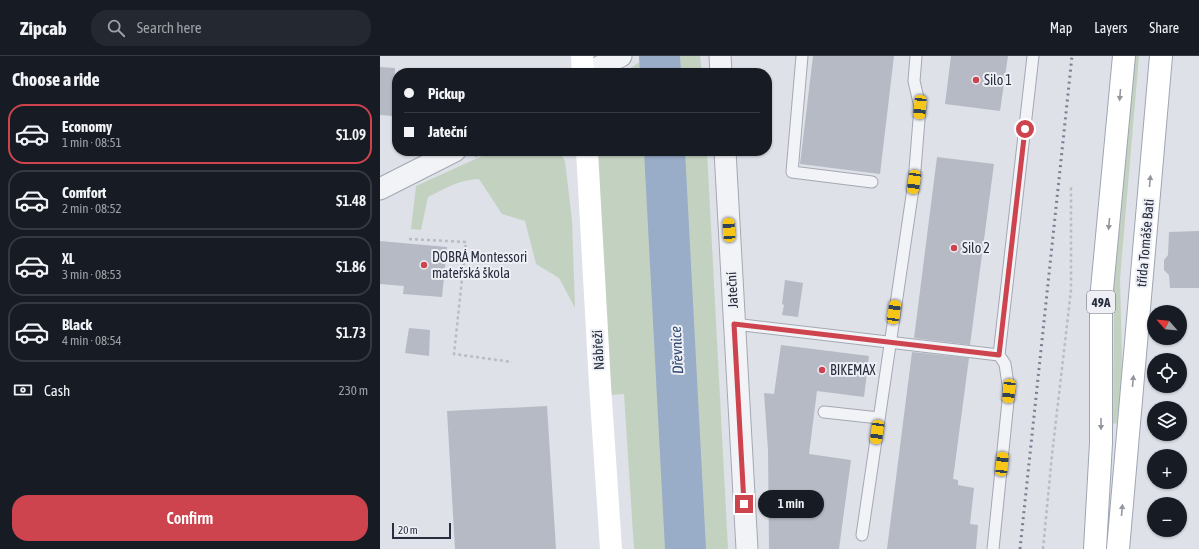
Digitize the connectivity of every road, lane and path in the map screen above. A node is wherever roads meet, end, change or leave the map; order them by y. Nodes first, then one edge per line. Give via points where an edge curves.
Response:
1 (582, 56) edge
2 (720, 56) edge
3 (802, 56) edge
4 (916, 56) edge
5 (1033, 56) edge
6 (1124, 56) edge
7 (1161, 56) edge
8 (616, 59) edge
9 (583, 68) edge
10 (597, 68) edge
11 (721, 68) edge
12 (445, 156) edge
13 (587, 156) edge
14 (725, 156) edge
15 (872, 182) dead end
16 (1070, 187) dead end
17 (380, 188) edge
18 (409, 239) dead end
19 (734, 324) junction
20 (890, 342) junction
21 (999, 355) junction
22 (512, 362) dead end
23 (824, 412) dead end
24 (879, 418) junction
25 (862, 535) dead end
26 (611, 549) edge
27 (747, 549) edge
28 (993, 549) edge
29 (1043, 549) edge
30 (1095, 549) edge
31 (1118, 549) edge

1 - 9 main road
2 - 11 street
3 - 15 lane via 792,172
4 - 20 lane via 914,81 920,107 914,182
5 - 21 lane
6 -> 30 main road, 49A via 1101,300 1101,443
31 -> 7 main road, třída Tomáše Bati
8 - 10 street
12 - 17 street
13 - 26 main road, Nábřeží
14 - 19 street, Jateční
16 - 29 path via 1071,290
18 - 22 path via 466,242 454,354
19 - 20 lane
19 - 27 street, Jateční
20 - 21 lane
20 - 24 lane
21 - 28 lane via 1005,364 1009,391
23 - 24 lane
24 - 25 lane

